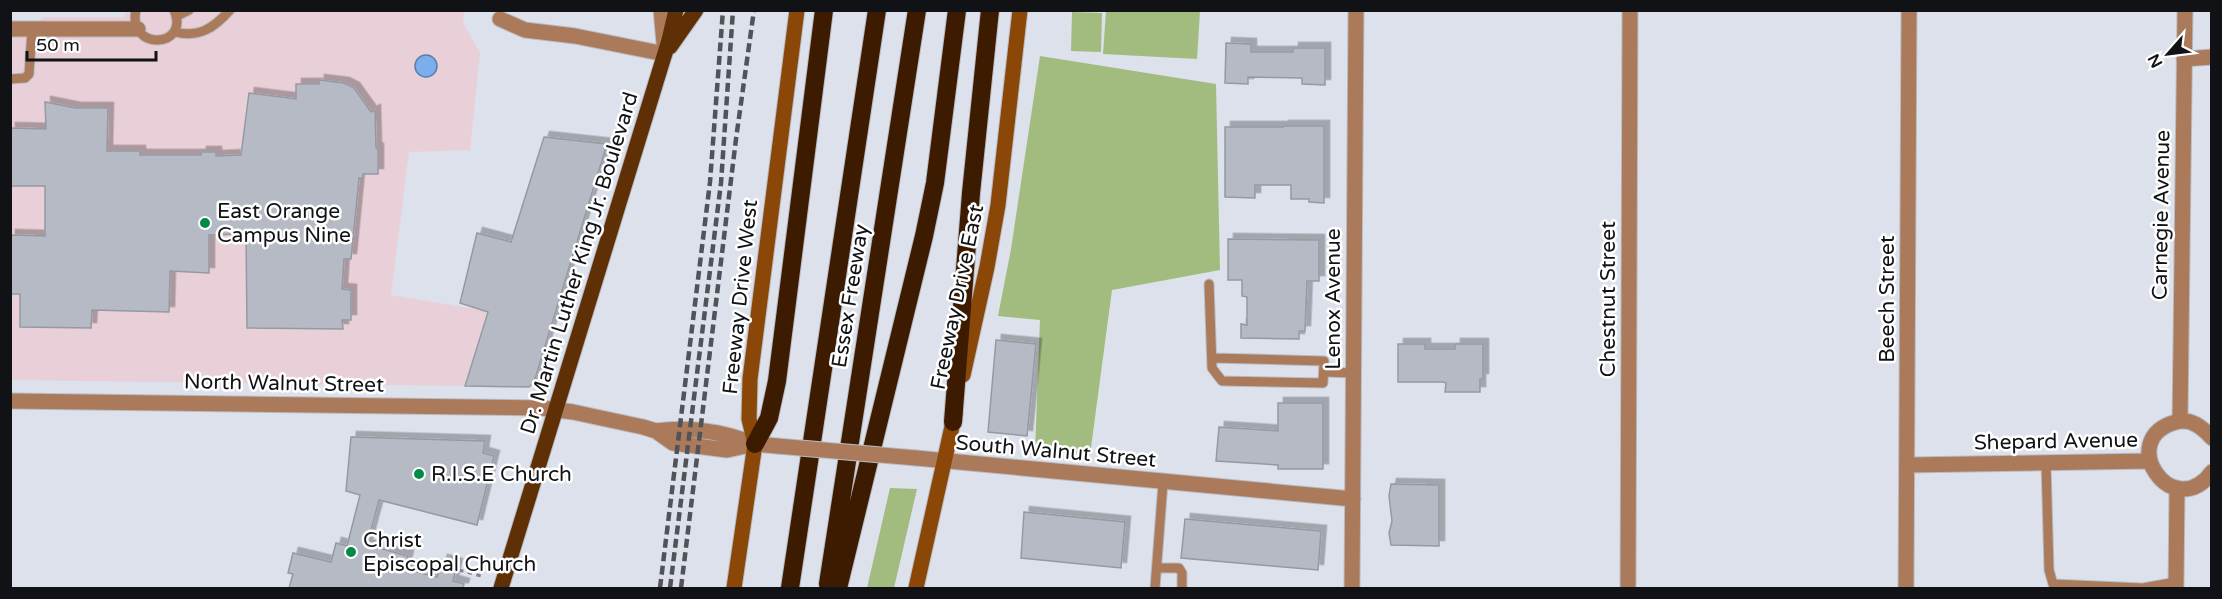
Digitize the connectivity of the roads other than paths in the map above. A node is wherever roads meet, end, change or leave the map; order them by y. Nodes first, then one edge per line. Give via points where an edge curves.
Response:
1 (136, 10) edge
2 (189, 10) edge
3 (230, 10) edge
4 (661, 10) edge
5 (676, 10) edge
6 (696, 10) edge
7 (797, 10) edge
8 (824, 10) edge
9 (877, 10) edge
10 (917, 10) edge
11 (957, 10) edge
12 (990, 10) edge
13 (1020, 10) edge
14 (1356, 10) edge
15 (1630, 10) edge
16 (1910, 10) edge
17 (2185, 10) edge
18 (176, 13) edge
19 (501, 19) dead end
20 (10, 29) edge
21 (32, 29) junction
22 (138, 29) junction
23 (175, 33) junction
24 (665, 54) junction
25 (2211, 57) edge
26 (2184, 59) junction
27 (10, 79) edge
28 (1209, 284) dead end
29 (1212, 358) junction
30 (1324, 372) junction
31 (1353, 374) junction
32 (10, 401) edge
33 (556, 409) junction
34 (2180, 421) junction
35 (952, 422) junction
36 (2211, 438) edge
37 (755, 444) junction
38 (2149, 461) junction
39 (944, 462) junction
40 (2046, 463) junction
41 (1906, 465) junction
42 (2211, 472) edge
43 (1163, 483) junction
44 (2176, 489) junction
45 (1353, 499) junction
46 (1157, 568) junction
47 (2176, 585) edge
48 (501, 588) edge
49 (734, 588) edge
50 (790, 588) edge
51 (827, 588) edge
52 (838, 588) edge
53 (916, 588) edge
54 (1155, 588) edge
55 (1182, 588) edge
56 (1352, 588) edge
57 (1628, 588) edge
58 (1906, 588) edge

1 - 22 lane
2 - 18 lane
3 - 23 lane via 202,32
4 - 24 street
5 - 24 main road, Dr. Martin Luther King Jr. Boulevard
6 - 24 main road, Dr. Martin Luther King Jr. Boulevard
7 - 37 main road, Freeway Drive West via 750,379 749,419
8 - 37 highway via 777,381 769,418
9 - 50 highway, Essex Freeway
10 - 51 highway, Essex Freeway
11 - 52 highway via 938,165 924,236
12 - 35 highway
13 - 35 main road, Freeway Drive East via 993,236
14 - 31 street, Lenox Avenue
15 - 57 street, Chestnut Street
16 - 41 street, Beech Street
17 - 26 street, Carnegie Avenue
18 - 23 lane
19 - 24 street via 525,30
20 - 21 street
21 - 22 street
21 - 27 lane via 29,74
22 - 23 lane via 143,36 160,41
24 - 33 main road, Dr. Martin Luther King Jr. Boulevard
25 - 26 street
26 - 34 street, Carnegie Avenue
28 - 29 lane
29 - 30 lane via 1324,361
29 - 30 lane via 1212,368 1222,381 1323,383
30 - 31 lane
31 - 45 street, Lenox Avenue
32 - 33 street, North Walnut Street
33 - 37 street, South Walnut Street via 656,431 673,443 727,450
33 - 48 main road, Dr. Martin Luther King Jr. Boulevard
34 - 36 street via 2204,428
34 - 38 street, Shepard Avenue via 2158,431 2152,440
35 - 39 main road, Freeway Drive East
37 - 39 street, South Walnut Street, bridge
37 - 49 main road, Freeway Drive West
38 - 40 street, Shepard Avenue
38 - 44 street via 2154,474
39 - 43 street, South Walnut Street
39 - 53 main road, Freeway Drive East
40 - 41 street, Shepard Avenue
40 - 47 lane via 2049,570 2053,584 2143,588
41 - 58 street, Beech Street
42 - 44 street via 2198,485
43 - 45 street, South Walnut Street
43 - 46 lane
44 - 47 street
45 - 56 street, Lenox Avenue
46 - 54 lane
46 - 55 lane via 1179,568

